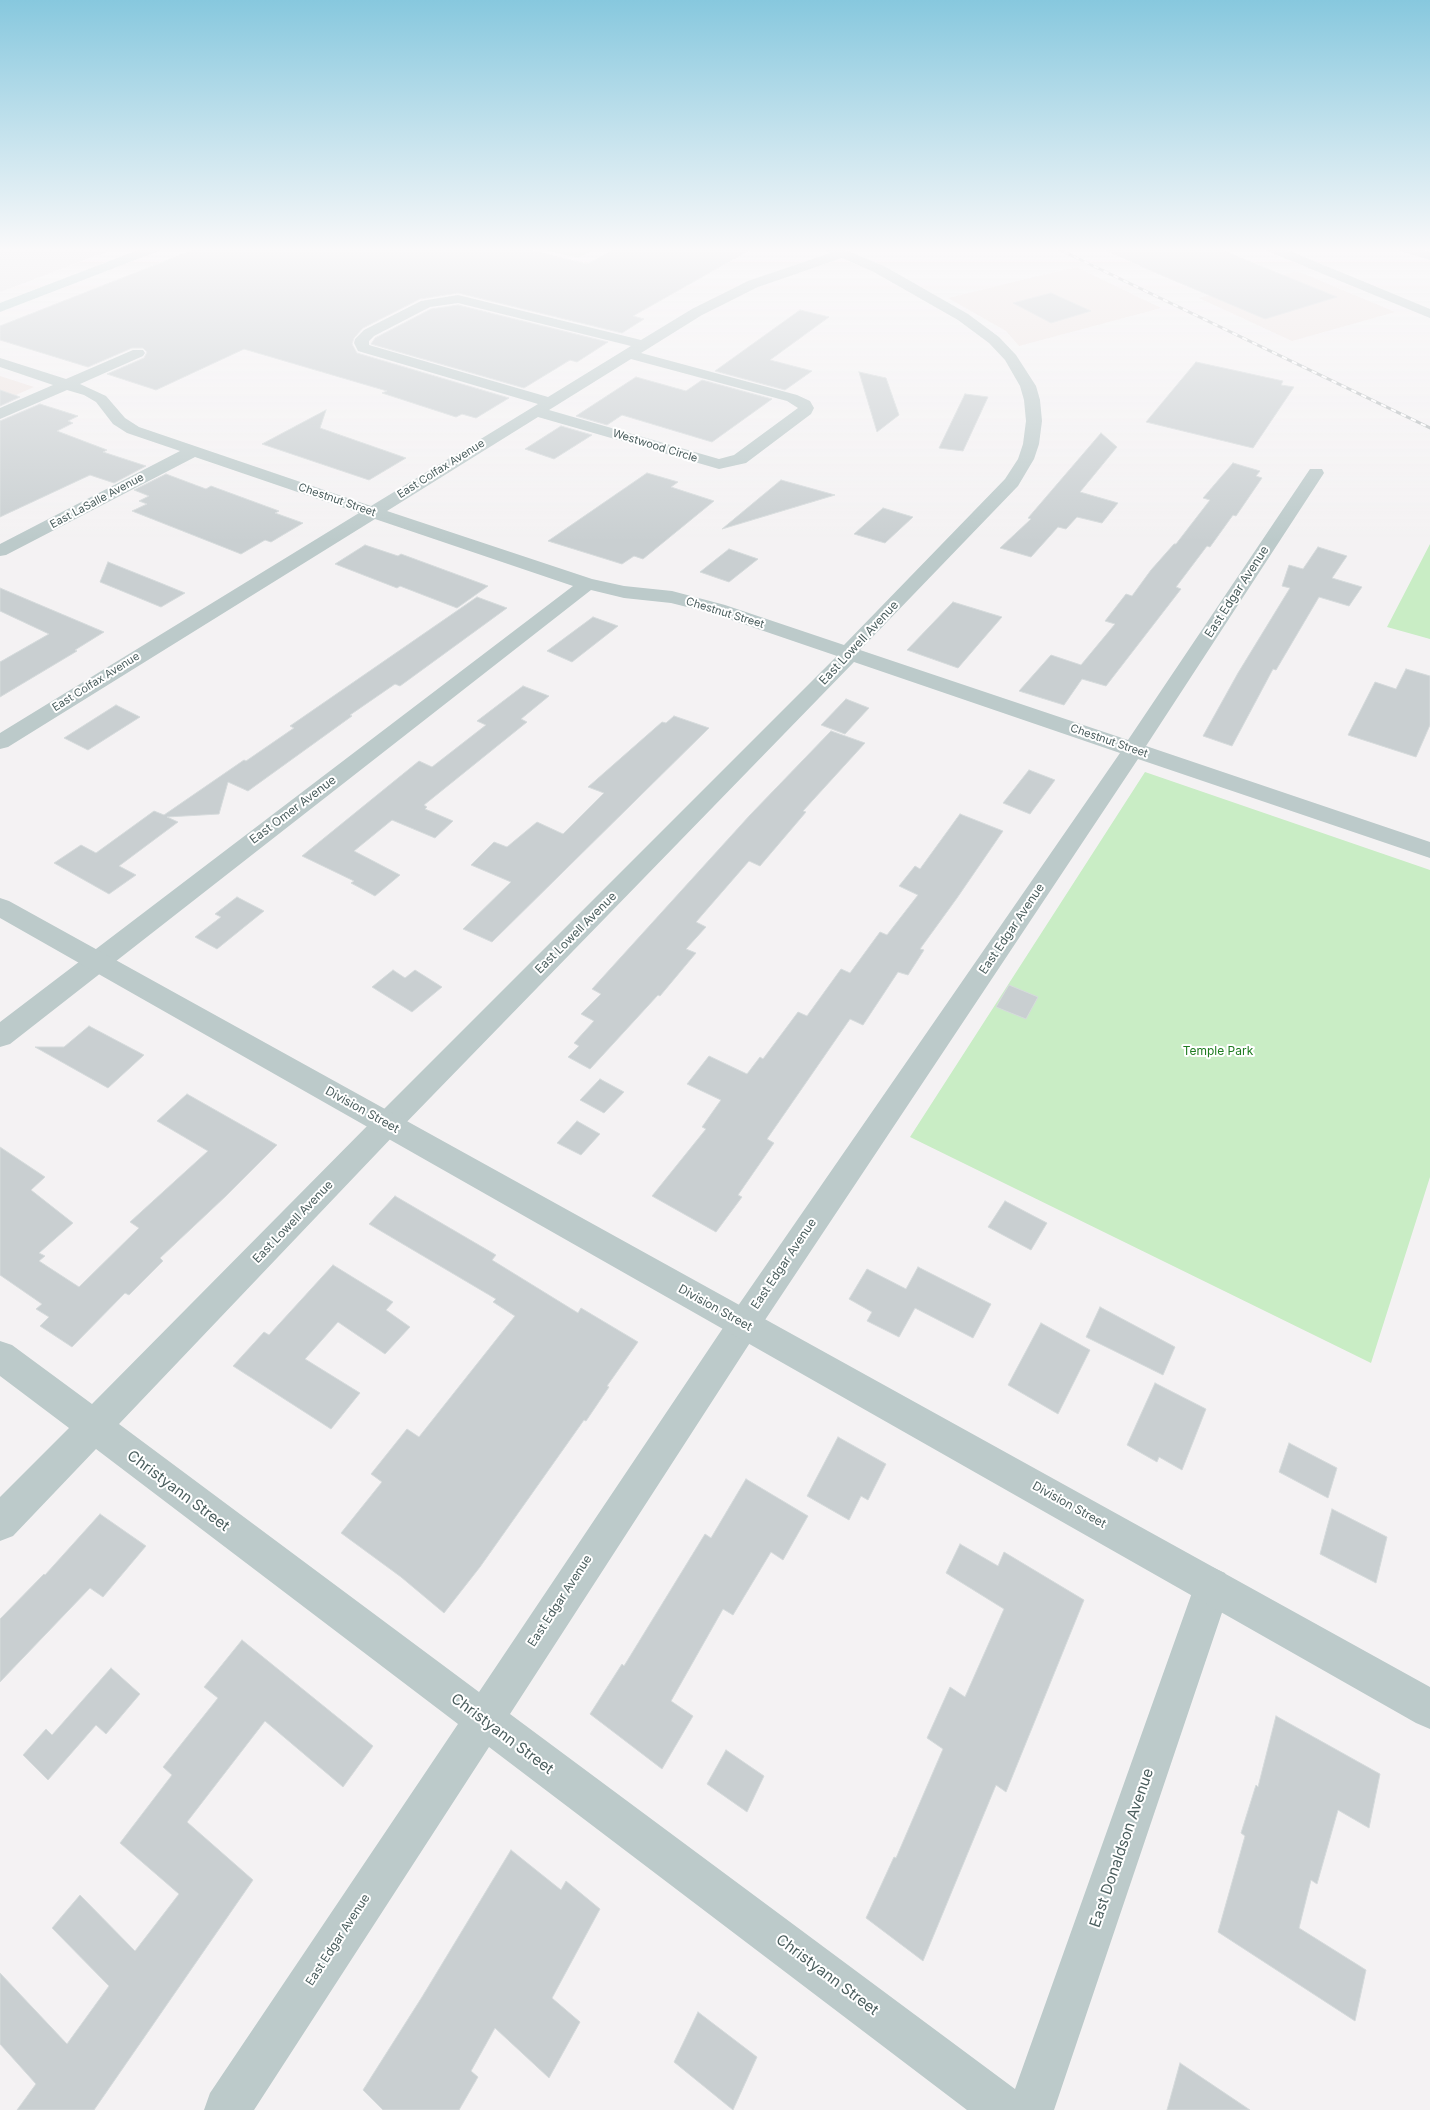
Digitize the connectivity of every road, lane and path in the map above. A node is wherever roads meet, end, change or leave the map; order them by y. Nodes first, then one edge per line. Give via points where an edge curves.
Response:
1 (362, 345) edge
2 (622, 345) edge
3 (641, 345) edge
4 (999, 345) edge
5 (635, 349) junction
6 (138, 353) dead end
7 (0, 362) edge
8 (67, 385) junction
9 (542, 406) junction
10 (0, 414) edge
11 (193, 450) junction
12 (1316, 473) dead end
13 (372, 511) junction
14 (0, 551) edge
15 (587, 584) junction
16 (849, 653) junction
17 (0, 742) edge
18 (1134, 750) junction
19 (1430, 850) edge
20 (0, 907) edge
21 (96, 962) junction
22 (0, 1037) edge
23 (387, 1124) junction
24 (744, 1324) junction
25 (0, 1356) edge
26 (93, 1426) junction
27 (0, 1523) edge
28 (1212, 1586) junction
29 (1430, 1709) edge
30 (482, 1719) junction
31 (227, 2110) edge
32 (1005, 2110) edge
33 (1031, 2110) edge

1 - 9 street, Westwood Circle via 371,352
2 - 5 street, Westwood Circle
3 - 5 street, East Colfax Avenue
4 - 16 street, East Lowell Avenue via 1020,371 1032,400 1034,421 1026,459 1001,496
5 - 9 street, East Colfax Avenue
5 - 9 street, Westwood Circle via 809,403 805,411 726,466
6 - 8 street
7 - 8 street, Chestnut Street
8 - 10 street
8 - 11 street, Chestnut Street via 101,399 115,418 133,430
9 - 13 street, East Colfax Avenue
11 - 13 street, Chestnut Street
11 - 14 street, East LaSalle Avenue
12 - 18 street, East Edgar Avenue
13 - 15 street, Chestnut Street
13 - 17 street, East Colfax Avenue
15 - 16 street, Chestnut Street via 692,601
15 - 21 street, East Omer Avenue
16 - 18 street, Chestnut Street
16 - 23 street, East Lowell Avenue
18 - 19 street, Chestnut Street
18 - 24 street, East Edgar Avenue
20 - 21 street, Division Street
21 - 22 street, East Omer Avenue
21 - 23 street, Division Street
23 - 24 street, Division Street
23 - 26 street, East Lowell Avenue
24 - 28 street, Division Street
24 - 30 street, East Edgar Avenue
25 - 26 street, Christyann Street
26 - 27 street, East Lowell Avenue
26 - 30 street, Christyann Street
28 - 29 street, Division Street
28 - 33 street, East Donaldson Avenue
30 - 31 street, East Edgar Avenue
30 - 32 street, Christyann Street

